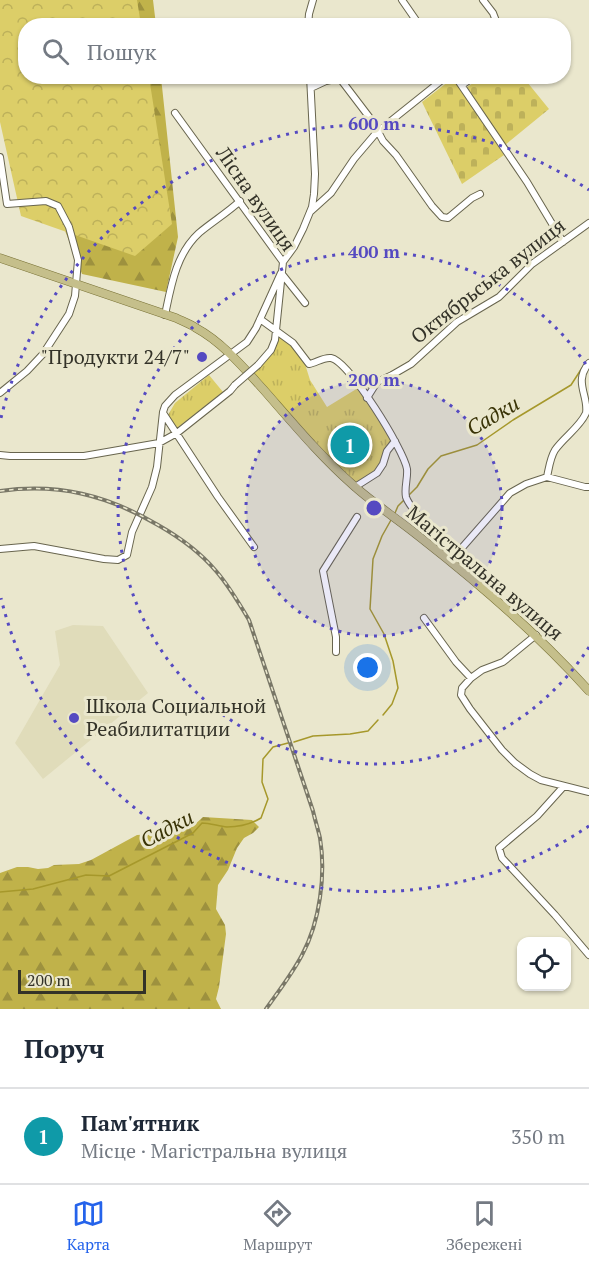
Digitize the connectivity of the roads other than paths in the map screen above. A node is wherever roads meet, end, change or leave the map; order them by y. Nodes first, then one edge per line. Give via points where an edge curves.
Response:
1 (313, 0) edge
2 (402, 0) edge
3 (483, 0) edge
4 (309, 18) edge
5 (414, 18) edge
6 (495, 18) edge
7 (311, 84) edge
8 (320, 84) edge
9 (344, 84) edge
10 (437, 84) edge
11 (462, 85) edge
12 (311, 88) junction
13 (175, 113) dead end
14 (377, 132) junction
15 (0, 157) edge
16 (480, 194) dead end
17 (240, 201) junction
18 (3, 203) edge
19 (310, 212) junction
20 (589, 223) edge
21 (563, 242) junction
22 (0, 258) edge
23 (283, 262) junction
24 (281, 273) junction
25 (76, 285) junction
26 (304, 303) dead end
27 (165, 315) junction
28 (260, 319) junction
29 (276, 330) junction
30 (231, 355) junction
31 (589, 363) edge
32 (355, 381) junction
33 (377, 382) junction
34 (0, 393) edge
35 (367, 398) junction
36 (163, 412) junction
37 (177, 433) junction
38 (395, 441) junction
39 (159, 443) junction
40 (0, 455) edge
41 (547, 477) junction
42 (355, 487) junction
43 (589, 487) edge
44 (357, 517) dead end
45 (254, 547) dead end
46 (2, 550) edge
47 (424, 618) dead end
48 (536, 635) junction
49 (336, 652) dead end
50 (471, 678) junction
51 (589, 690) edge
52 (564, 786) junction
53 (589, 792) edge
54 (589, 955) edge

1 - 4 street
2 - 5 street
3 - 6 street
7 - 12 street
8 - 12 street
9 - 14 street
10 - 14 street
11 - 21 street
12 - 19 street via 315,174
13 - 17 street, Лісна вулиця
14 - 16 street via 442,217 447,218
14 - 19 street via 331,193
15 - 18 street
17 - 23 street, Лісна вулиця
17 - 27 street via 189,245 176,267
18 - 25 street via 46,201 58,206 69,226 78,260
19 - 23 street
20 - 21 street, Октябрьська вулиця
21 - 33 street, Октябрьська вулиця via 532,264 499,297 457,322 411,363
22 - 25 main road, Магістральна вулиця
23 - 24 street, Лісна вулиця
24 - 26 street, Лісна вулиця
24 - 28 street
24 - 29 street
25 - 27 main road, Магістральна вулиця
25 - 34 street via 69,314 44,354
27 - 30 main road, Магістральна вулиця via 196,327
28 - 29 street
28 - 30 street via 248,342
29 - 32 street via 293,343 309,364 333,358
29 - 37 street, bridge via 271,350 258,365
30 - 36 street via 175,396
30 - 42 main road, Магістральна вулиця
31 - 41 street via 582,378 587,411 554,451
32 - 33 street
32 - 35 street
33 - 35 street
35 - 38 street
36 - 37 street
36 - 39 street
37 - 39 street
37 - 45 street
38 - 41 street via 407,470 406,497 422,520 452,549 460,550 510,493
38 - 42 street via 377,473
39 - 40 street via 84,456
39 - 46 street via 152,487 132,532 128,555 118,560 34,546
41 - 43 street
42 - 48 main road, Магістральна вулиця
44 - 49 street via 323,571
47 - 50 street
48 - 50 street via 503,662
48 - 51 main road, Магістральна вулиця
50 - 52 street via 461,695 502,750 530,774
52 - 53 street
52 - 54 street via 537,816 499,848 502,858

